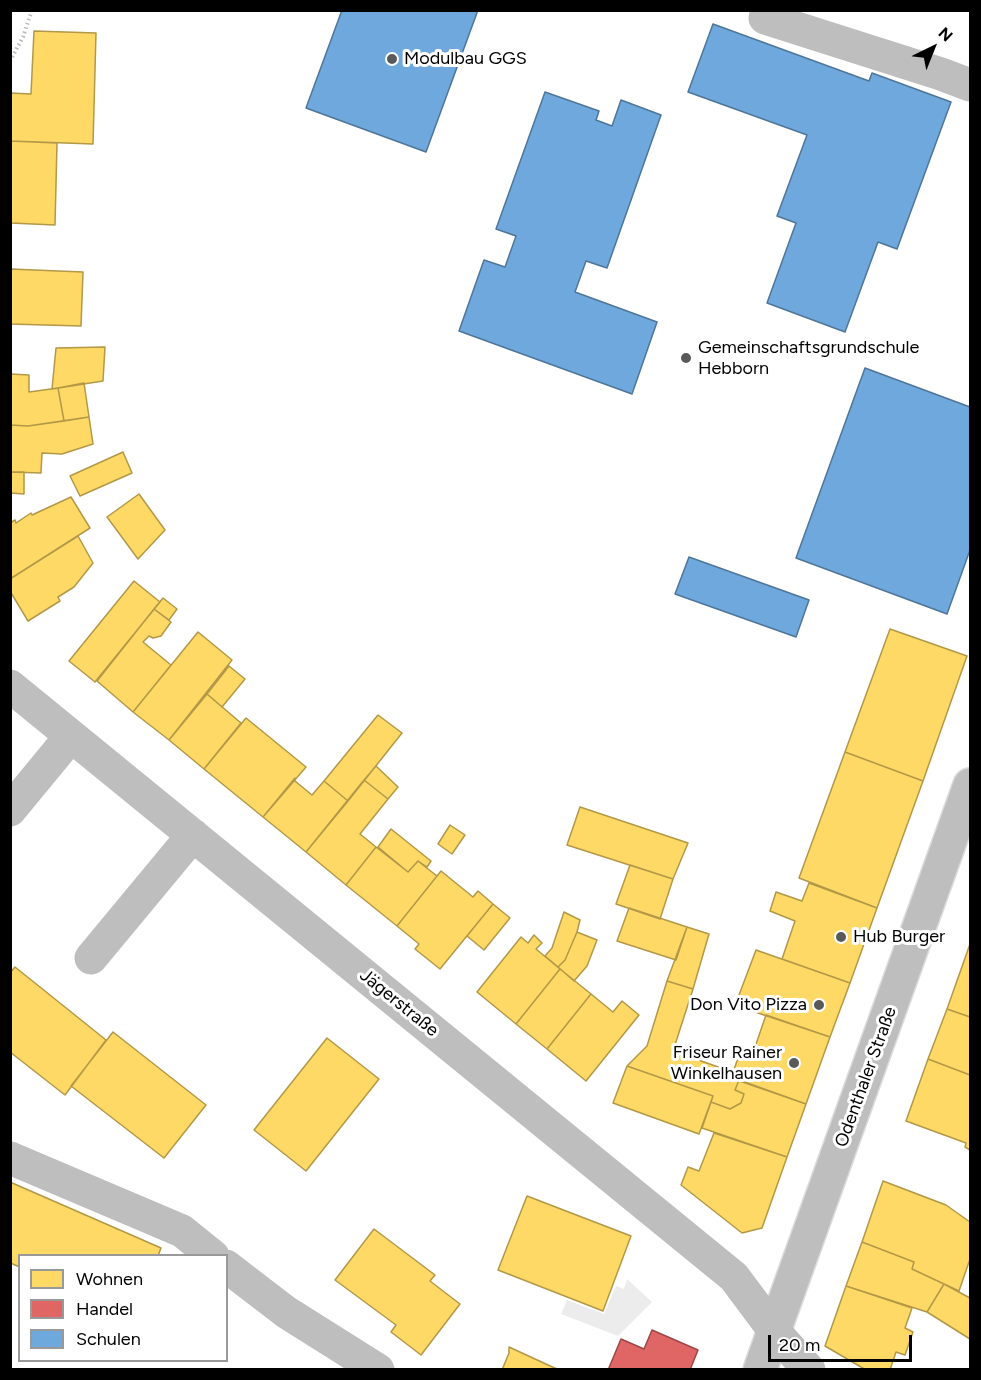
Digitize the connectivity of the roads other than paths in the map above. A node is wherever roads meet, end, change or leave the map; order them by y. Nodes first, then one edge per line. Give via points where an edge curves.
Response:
1 (765, 18) dead end
2 (970, 86) edge
3 (10, 686) edge
4 (71, 736) junction
5 (970, 785) edge
6 (10, 810) edge
7 (193, 835) junction
8 (91, 958) dead end
9 (10, 1158) edge
10 (211, 1254) edge
11 (228, 1268) edge
12 (775, 1332) junction
13 (378, 1370) edge
14 (760, 1370) edge
15 (809, 1370) edge

1 - 2 street
3 - 4 street, Jägerstraße
4 - 6 street
4 - 7 street, Jägerstraße
5 - 12 street, Odenthaler Straße
7 - 8 street
7 - 12 street, Jägerstraße via 734,1276
9 - 10 street via 182,1231
11 - 13 street via 286,1312
12 - 14 street, Odenthaler Straße
12 - 15 street, Jägerstraße

